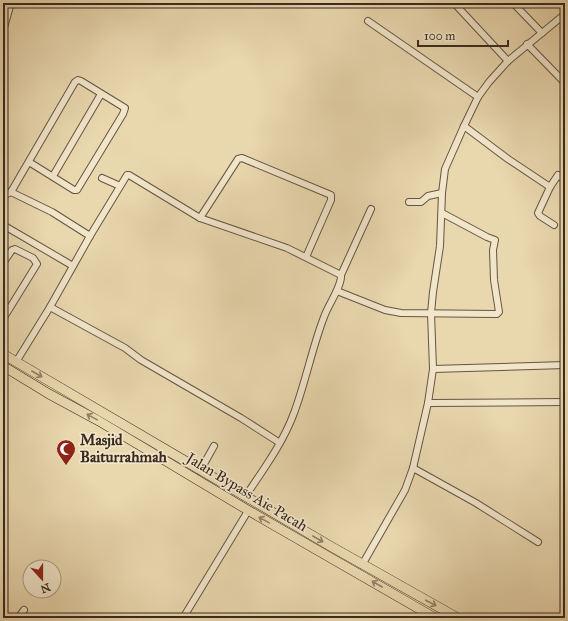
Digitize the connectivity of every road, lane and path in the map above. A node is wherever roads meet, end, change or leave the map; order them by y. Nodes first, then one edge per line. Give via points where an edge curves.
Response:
1 (11, 3) edge
2 (454, 3) edge
3 (513, 3) edge
4 (562, 16) edge
5 (368, 21) dead end
6 (565, 24) edge
7 (3, 31) edge
8 (542, 33) junction
9 (527, 44) junction
10 (508, 61) junction
11 (565, 83) edge
12 (101, 94) junction
13 (478, 97) junction
14 (464, 126) junction
15 (29, 162) junction
16 (53, 176) junction
17 (102, 178) dead end
18 (565, 180) edge
19 (120, 186) junction
20 (550, 187) junction
21 (11, 192) junction
22 (442, 193) junction
23 (3, 196) edge
24 (409, 202) dead end
25 (371, 209) dead end
26 (442, 213) junction
27 (200, 218) junction
28 (3, 225) edge
29 (554, 225) dead end
30 (90, 236) junction
31 (306, 257) junction
32 (3, 263) edge
33 (73, 266) junction
34 (341, 275) junction
35 (337, 291) junction
36 (50, 307) junction
37 (431, 313) junction
38 (3, 318) edge
39 (3, 354) edge
40 (16, 362) junction
41 (565, 365) edge
42 (3, 366) edge
43 (434, 369) junction
44 (565, 402) edge
45 (428, 403) junction
46 (280, 443) junction
47 (214, 446) dead end
48 (171, 458) junction
49 (413, 468) junction
50 (200, 471) junction
51 (245, 497) junction
52 (248, 511) junction
53 (538, 542) dead end
54 (362, 565) junction
55 (24, 610) dead end
56 (18, 618) edge
57 (183, 618) edge
58 (435, 618) edge
59 (458, 618) edge

1 - 7 street
2 - 10 street
3 - 8 street
4 - 6 street
4 - 8 street
5 - 13 street
8 - 9 street
9 - 10 street
9 - 11 street
10 - 13 street
12 - 15 street via 81,81 75,82
12 - 16 street
12 - 16 street via 126,110 78,189 74,190
13 - 14 street
14 - 20 street
14 - 22 street via 445,169
15 - 16 street
15 - 21 street
17 - 19 street
18 - 20 street via 558,175
19 - 27 street via 129,175
19 - 30 street
20 - 29 street via 538,213
21 - 23 street
21 - 30 street via 52,212
22 - 24 street via 428,196 421,202
22 - 26 street
25 - 34 street
26 - 37 street
26 - 37 street via 495,240 494,280 499,312 495,315
27 - 31 street
27 - 31 street via 238,159 242,158 331,196
28 - 33 street
30 - 33 street
31 - 34 street
32 - 38 street via 15,249 34,258 37,264
33 - 36 street
34 - 35 street
35 - 37 street via 385,310
35 - 46 street via 324,318 294,412
36 - 40 street
36 - 46 street via 125,348
37 - 43 street
39 - 40 highway
40 -> 48 highway
41 - 43 street
48 -> 42 highway, Jalan Bypass Aie Pacah
43 - 45 street
44 - 45 street
45 - 49 street
46 - 51 street
47 - 50 street
48 - 50 highway
48 - 52 highway, Jalan Bypass Aie Pacah
49 - 53 street
49 - 54 street via 405,490
50 - 51 highway
51 -> 54 highway
52 - 57 street
58 -> 52 highway, Jalan Bypass Aie Pacah
54 -> 59 highway
55 - 56 street

